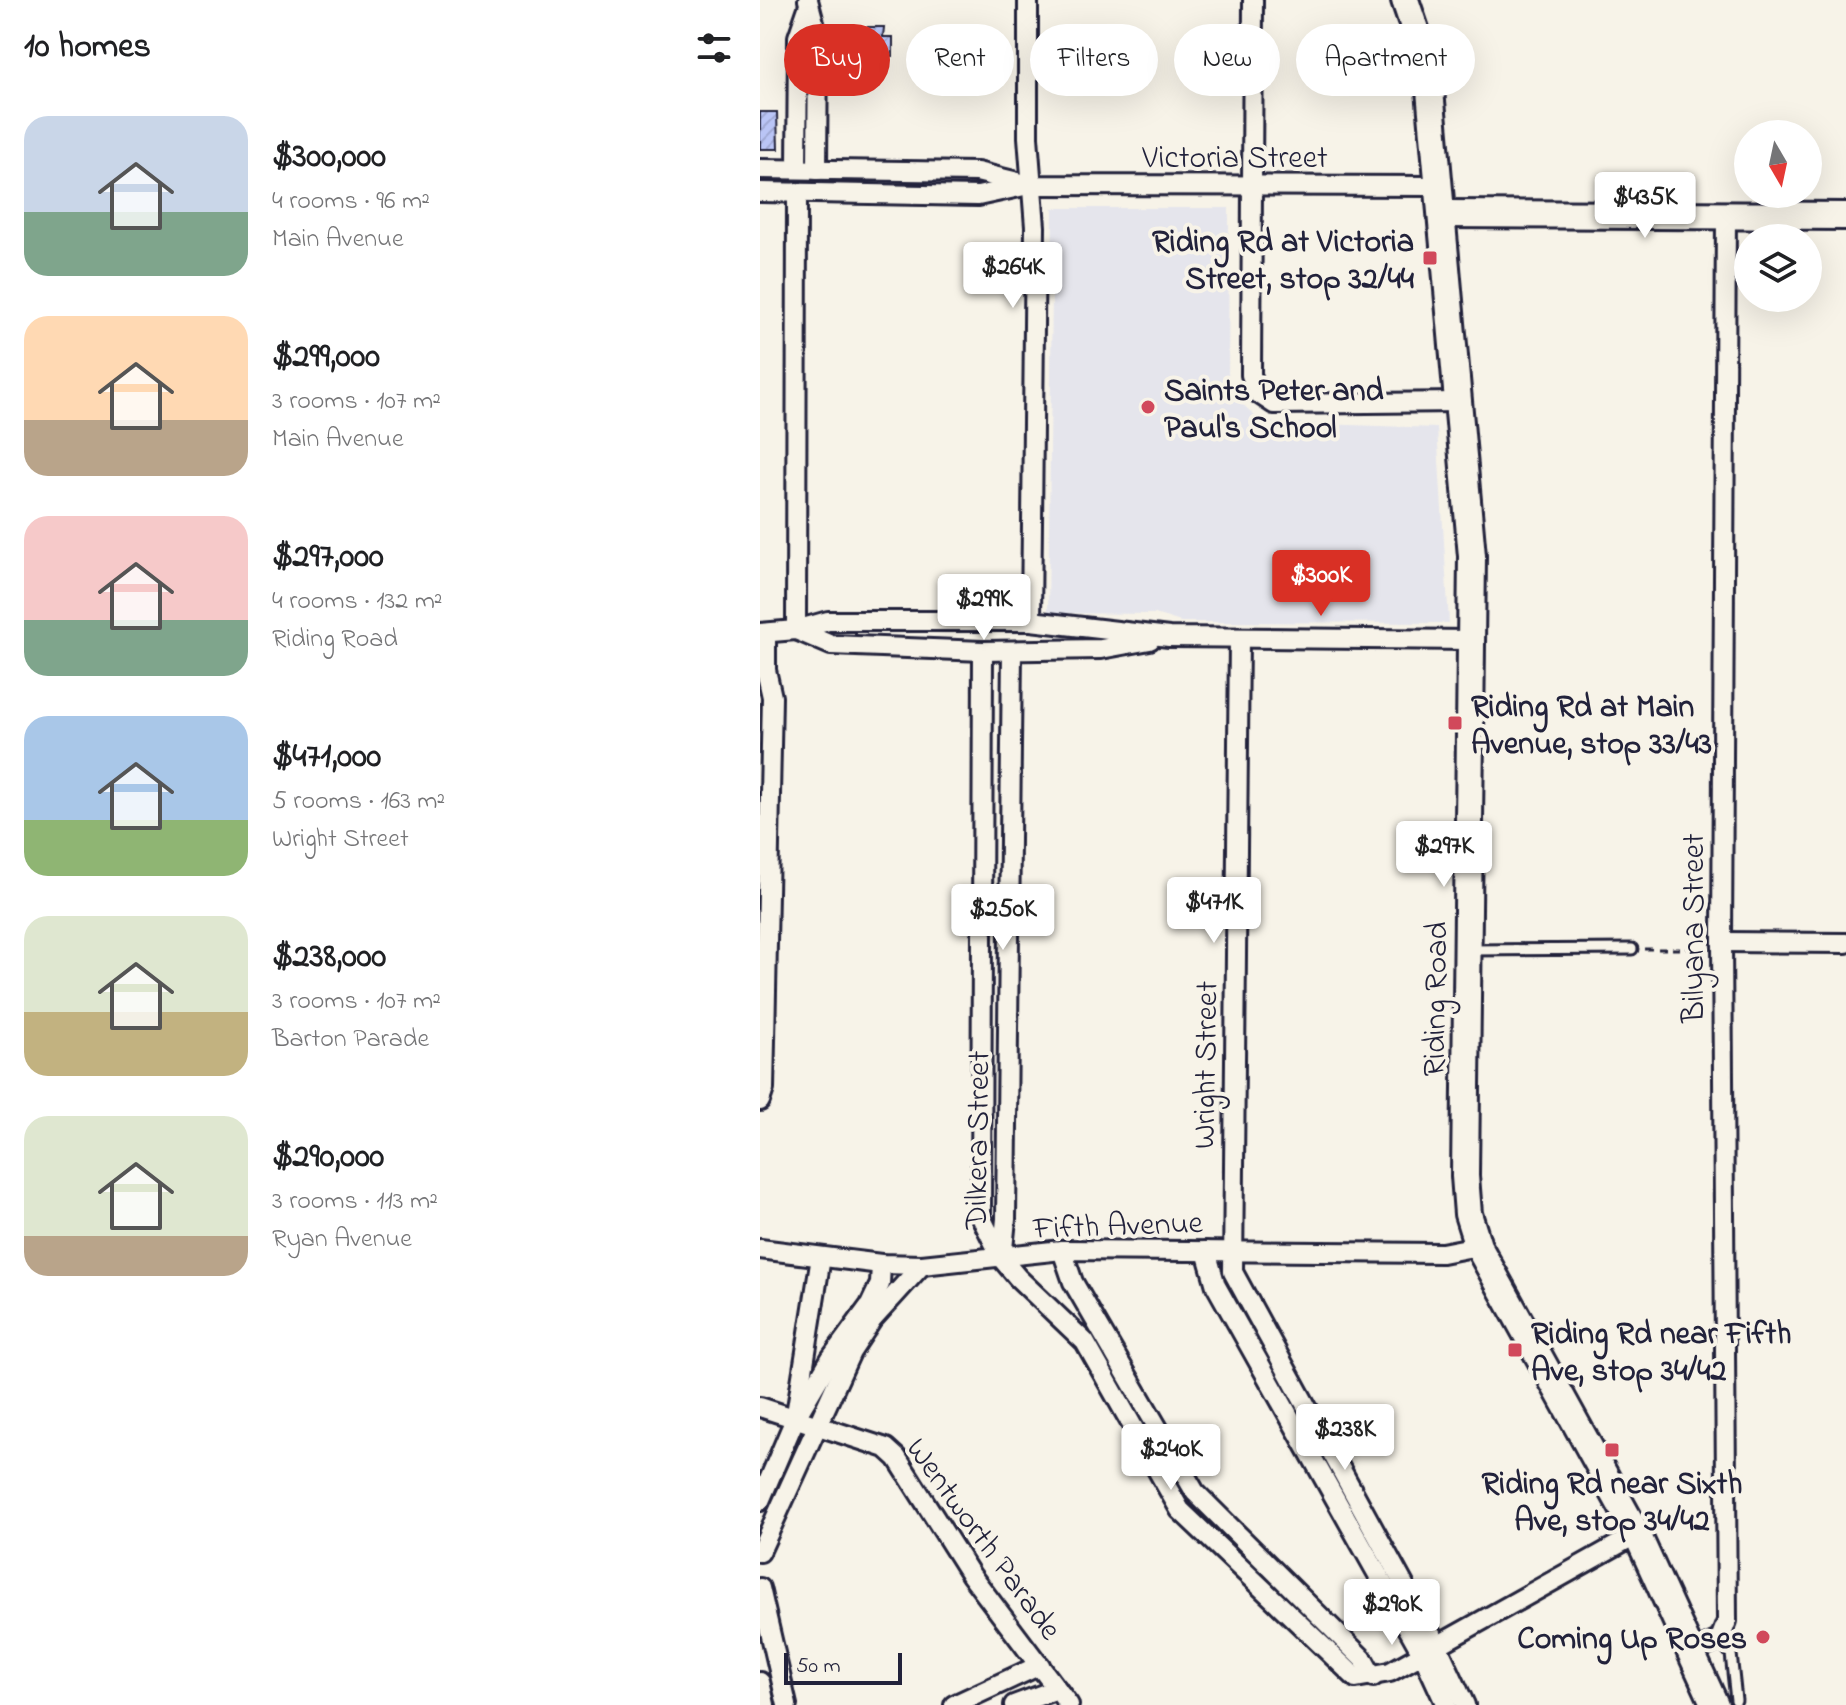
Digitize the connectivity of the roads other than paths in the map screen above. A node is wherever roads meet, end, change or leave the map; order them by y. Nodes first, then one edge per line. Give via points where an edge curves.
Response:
1 (1028, 0) edge
2 (1253, 0) edge
3 (1405, 0) edge
4 (808, 4) edge
5 (760, 169) edge
6 (797, 169) junction
7 (817, 170) junction
8 (1030, 185) junction
9 (1251, 186) junction
10 (1440, 186) junction
11 (760, 192) edge
12 (797, 192) junction
13 (1443, 214) junction
14 (1726, 215) junction
15 (1846, 216) edge
16 (1460, 402) junction
17 (1031, 621) junction
18 (796, 630) junction
19 (763, 633) edge
20 (1169, 637) junction
21 (1239, 639) junction
22 (1472, 640) junction
23 (983, 651) junction
24 (1012, 651) junction
25 (763, 675) edge
26 (1722, 942) junction
27 (1846, 943) edge
28 (1632, 949) road end
29 (1469, 950) junction
30 (760, 1101) edge
31 (1478, 1246) junction
32 (760, 1249) edge
33 (1062, 1250) junction
34 (1206, 1251) junction
35 (1232, 1251) junction
36 (821, 1257) junction
37 (1002, 1259) junction
38 (881, 1264) junction
39 (922, 1265) junction
40 (760, 1407) edge
41 (795, 1419) junction
42 (816, 1427) junction
43 (760, 1501) edge
44 (1637, 1534) junction
45 (760, 1552) edge
46 (760, 1588) edge
47 (1720, 1639) junction
48 (1430, 1651) junction
49 (1692, 1653) junction
50 (1040, 1665) junction
51 (1373, 1677) junction
52 (760, 1682) edge
53 (1067, 1700) edge
54 (1726, 1702) edge
55 (765, 1705) edge
56 (787, 1705) edge
57 (954, 1705) edge
58 (1014, 1705) edge
59 (1446, 1705) edge
60 (1465, 1705) edge

1 - 8 street
2 - 9 street
3 - 10 main road, Riding Road via 1428,68
4 - 6 street via 798,37
4 - 7 street via 818,38
5 - 6 street, Victoria Street
6 - 7 street, Victoria Street
7 - 8 street, Victoria Street via 977,172
8 - 9 street, Victoria Street
8 - 12 street, Victoria Street via 978,196
8 - 17 street via 1035,227
9 - 10 street, Victoria Street
9 - 16 street via 1251,375 1259,394 1274,404
10 - 13 main road, Riding Road
11 - 12 street, Victoria Street
12 - 18 street
13 - 14 main road
13 - 16 main road, Riding Road
14 - 15 main road
14 - 26 street, Bilyana Street
16 - 22 main road, Riding Road via 1472,556
17 - 18 street via 828,621
17 - 20 street
18 - 19 street
18 - 23 street via 831,645
19 - 25 street
20 - 21 street
20 - 24 street via 1101,649
21 - 22 street
21 - 35 street, Wright Street
22 - 29 main road, Riding Road
23 - 24 street
23 - 37 street, Dilkera Street via 981,1217
24 - 37 street, Dilkera Street
25 - 30 street via 772,697
26 - 27 street
26 - 47 street, Bilyana Street via 1727,1621
28 - 29 lane
29 - 31 main road, Riding Road via 1465,1176
31 - 35 street, Fifth Avenue via 1442,1253
31 - 44 main road, Riding Road
32 - 36 street, Fifth Avenue
33 - 34 street, Fifth Avenue
33 - 37 street, Fifth Avenue
33 - 51 street via 1073,1282 1195,1492 1363,1659
34 - 35 street, Fifth Avenue
34 - 48 street via 1216,1286
35 - 48 street, Wright Street via 1233,1272 1242,1292
36 - 38 street, Fifth Avenue
36 - 41 street
37 - 39 street, Fifth Avenue
37 - 51 street via 1085,1342 1180,1510 1347,1673
38 - 39 street, Fifth Avenue
38 - 41 street via 880,1284 870,1305
39 - 42 street via 872,1320 834,1383
40 - 41 street, Wentworth Parade
41 - 42 street, Wentworth Parade
41 - 43 street
42 - 45 street
42 - 50 street, Wentworth Parade via 886,1448 897,1458 971,1575
44 - 48 street
44 - 49 main road, Riding Road
46 - 56 street
47 - 49 street
47 - 54 lane via 1731,1654
48 - 51 street
48 - 59 street
48 - 60 street
49 - 54 main road, Riding Road
50 - 53 street, Wentworth Parade
50 - 57 street
52 - 55 street
53 - 58 street

